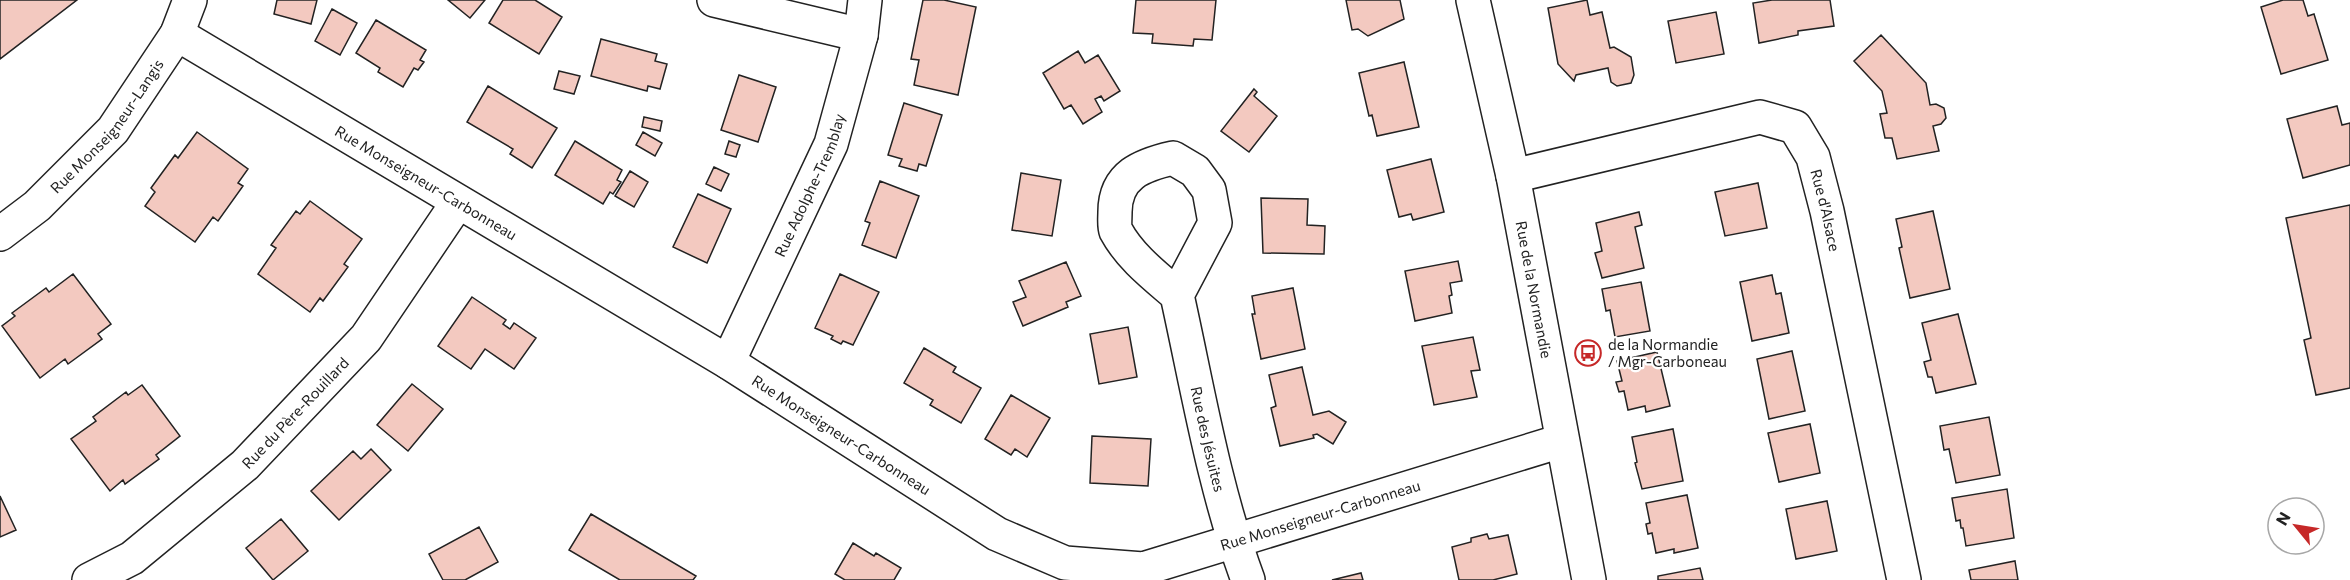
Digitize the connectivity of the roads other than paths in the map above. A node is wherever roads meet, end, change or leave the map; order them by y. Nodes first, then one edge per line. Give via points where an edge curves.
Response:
1 (190, 0) edge
2 (714, 0) edge
3 (865, 0) edge
4 (1473, 0) edge
5 (177, 34) junction
6 (861, 35) junction
7 (1513, 176) junction
8 (458, 202) junction
9 (0, 234) edge
10 (1177, 295) dead end
11 (729, 362) junction
12 (1561, 441) junction
13 (1233, 541) junction
14 (89, 580) edge
15 (1248, 580) edge
16 (1589, 580) edge
17 (1904, 580) edge

1 - 5 street, Rue Monseigneur-Langis
2 - 6 street
3 - 6 street, Rue Adolphe-Tremblay
4 - 7 street, Rue de la Normandie
5 - 8 street, Rue Monseigneur-Carbonneau
5 - 9 street, Rue Monseigneur-Langis via 113,130 37,206
6 - 11 street, Rue Adolphe-Tremblay via 831,144
7 - 12 street, Rue de la Normandie
7 - 17 street, Rue d'Alsace via 1761,117 1795,128 1813,157 1827,211
8 - 11 street, Rue Monseigneur-Carbonneau
8 - 14 street, Rue du Père-Rouillard via 366,338 245,465 132,558
10 - 13 street, Rue des Jésuites
11 - 13 street, Rue Monseigneur-Carbonneau via 998,534 1065,563 1143,568
12 - 13 street, Rue Monseigneur-Carbonneau
12 - 16 street, Rue de la Normandie
13 - 15 street, Rue des Jésuites

